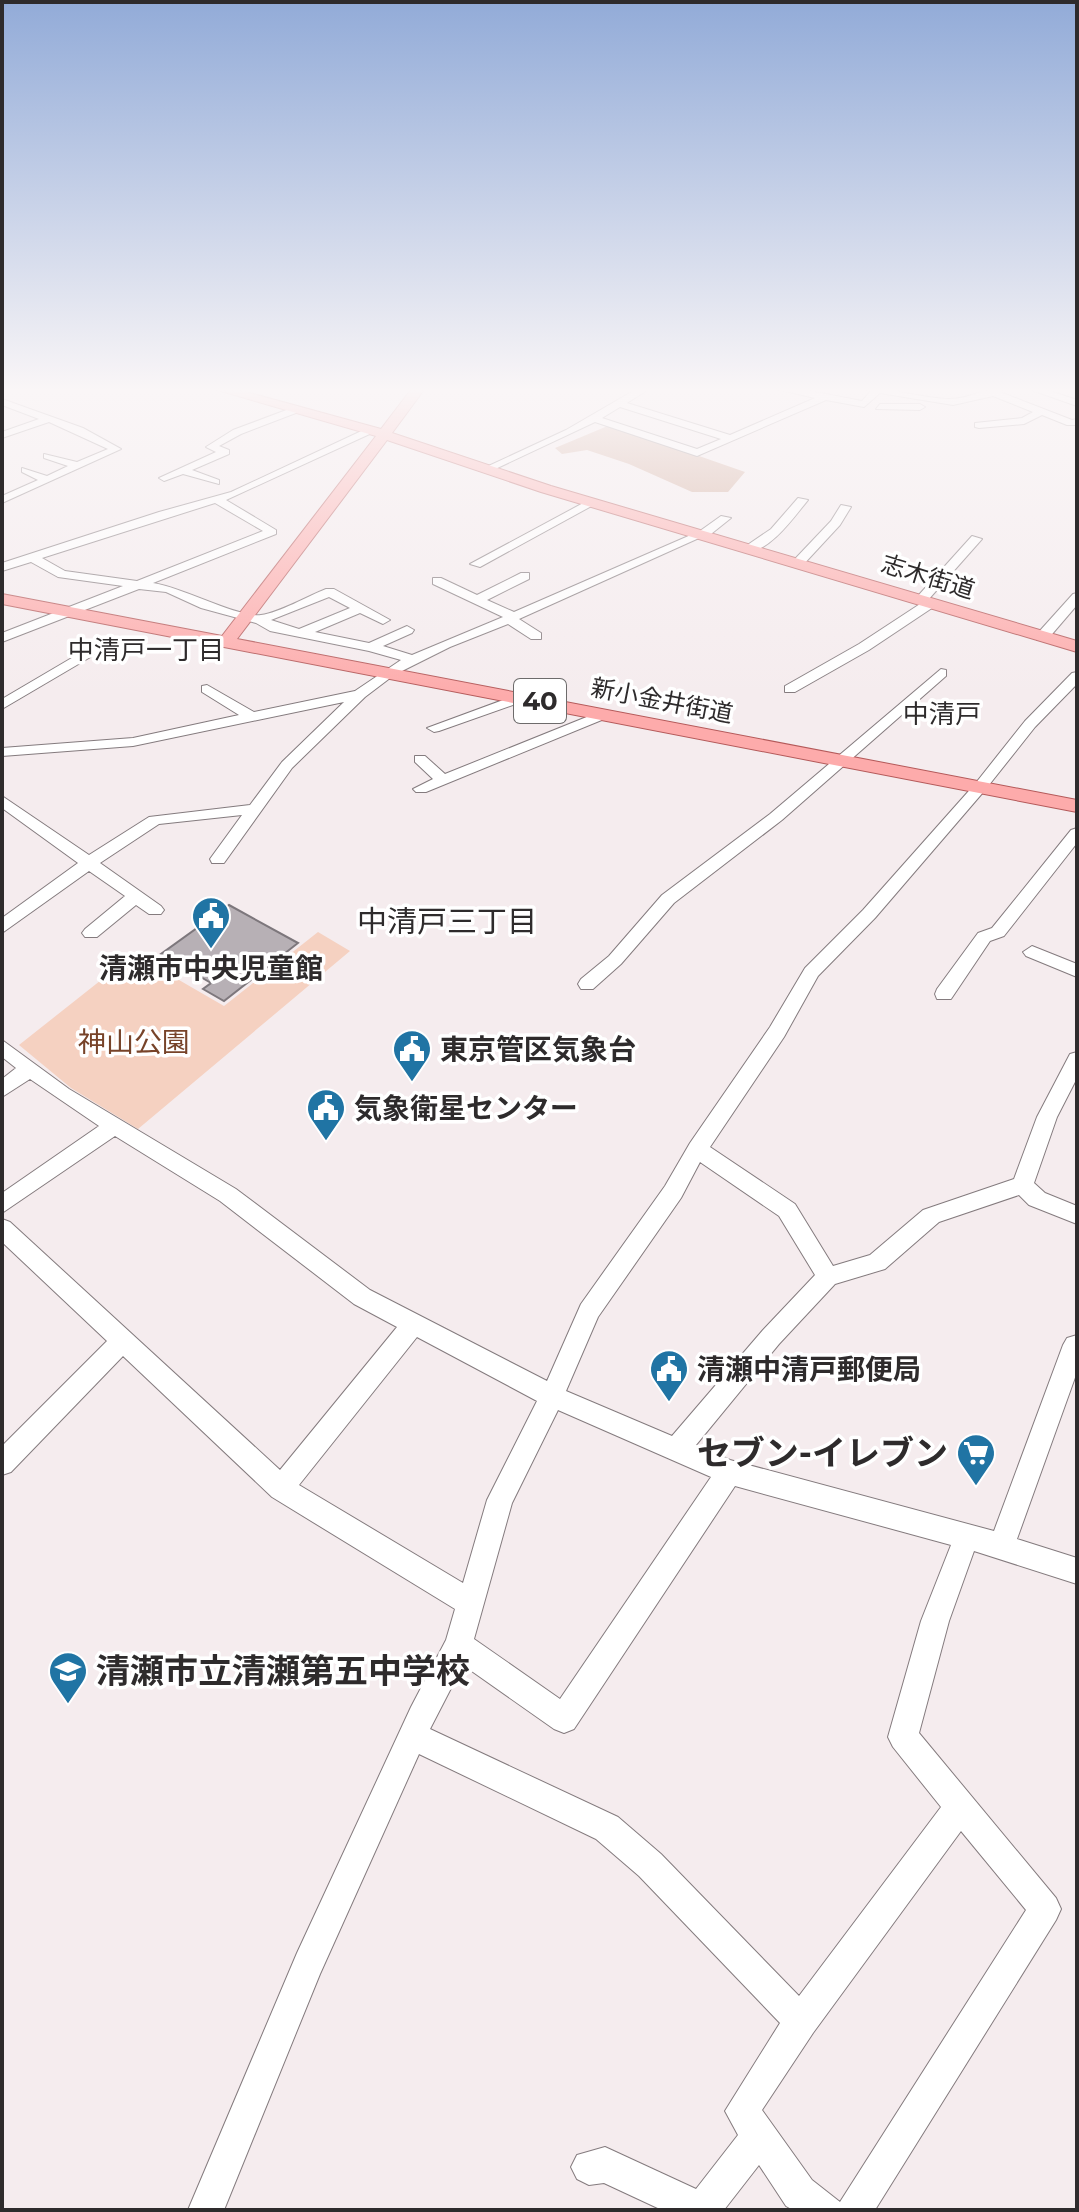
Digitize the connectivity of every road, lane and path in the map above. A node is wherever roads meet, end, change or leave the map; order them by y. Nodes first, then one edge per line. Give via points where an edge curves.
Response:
1 (7, 490) edge
2 (25, 490) edge
3 (242, 490) edge
4 (339, 490) edge
5 (552, 490) edge
6 (16, 494) junction
7 (216, 499) junction
8 (2, 500) edge
9 (802, 500) dead end
10 (591, 503) junction
11 (845, 507) dead end
12 (725, 518) dead end
13 (699, 535) junction
14 (976, 539) dead end
15 (750, 549) junction
16 (33, 558) junction
17 (798, 563) junction
18 (476, 564) dead end
19 (2, 567) edge
20 (525, 576) dead end
21 (437, 581) dead end
22 (140, 582) junction
23 (1077, 597) edge
24 (2, 599) edge
25 (477, 600) junction
26 (925, 601) junction
27 (360, 608) junction
28 (70, 611) junction
29 (253, 618) junction
30 (511, 618) junction
31 (383, 620) dead end
32 (407, 630) dead end
33 (303, 632) junction
34 (536, 636) dead end
35 (1042, 637) junction
36 (2, 638) edge
37 (227, 641) junction
38 (109, 642) dead end
39 (371, 647) junction
40 (1077, 647) edge
41 (411, 659) junction
42 (389, 672) junction
43 (941, 673) dead end
44 (1077, 676) edge
45 (207, 689) dead end
46 (790, 689) dead end
47 (360, 694) junction
48 (522, 697) junction
49 (2, 705) edge
50 (604, 714) junction
51 (254, 718) junction
52 (434, 728) dead end
53 (2, 736) edge
54 (15, 751) edge
55 (420, 759) dead end
56 (840, 760) junction
57 (2, 768) edge
58 (443, 780) junction
59 (980, 787) junction
60 (421, 789) dead end
61 (2, 801) edge
62 (1077, 806) edge
63 (257, 809) junction
64 (1077, 833) edge
65 (218, 859) dead end
66 (90, 863) junction
67 (136, 896) junction
68 (155, 910) dead end
69 (2, 927) edge
70 (91, 933) dead end
71 (1032, 952) dead end
72 (1077, 971) edge
73 (587, 984) dead end
74 (944, 994) dead end
75 (2, 1047) edge
76 (1077, 1059) edge
77 (29, 1069) junction
78 (2, 1090) edge
79 (113, 1127) junction
80 (697, 1149) junction
81 (1023, 1185) junction
82 (2, 1204) edge
83 (1077, 1215) edge
84 (2, 1228) edge
85 (828, 1277) junction
86 (414, 1323) junction
87 (123, 1340) junction
88 (1075, 1345) dead end
89 (552, 1396) junction
90 (677, 1449) junction
91 (2, 1463) edge
92 (729, 1472) junction
93 (281, 1488) junction
94 (967, 1536) junction
95 (1001, 1547) junction
96 (1077, 1571) edge
97 (471, 1603) junction
98 (458, 1645) junction
99 (413, 1736) junction
100 (960, 1807) junction
101 (801, 2021) junction
102 (759, 2136) junction
103 (589, 2167) dead end
104 (206, 2210) edge
105 (702, 2210) edge
106 (825, 2210) edge
107 (854, 2210) edge

1 - 6 street
2 - 6 street
3 - 7 street
4 - 29 main road
5 - 10 main road, 志木街道
6 - 8 street
7 - 16 street
7 - 22 street via 272,532
9 - 15 street via 775,531
10 - 13 main road, 志木街道
10 - 18 street
11 - 17 street
12 - 13 street
13 - 15 main road, 志木街道
13 - 30 street
14 - 26 street
15 - 17 main road, 志木街道
16 - 19 street
16 - 22 street via 62,574
17 - 26 main road, 志木街道
20 - 25 street
21 - 25 street
22 - 28 street
22 - 29 street
23 - 35 street
24 - 28 main road, 新小金井街道 / 40
25 - 30 street
26 - 35 main road, 志木街道
26 - 46 street via 864,647
27 - 29 street via 330,592
27 - 31 street
27 - 33 street
28 - 36 street
28 - 37 main road, 新小金井街道 / 40
29 - 33 street
29 - 37 main road
30 - 34 street
30 - 41 street
32 - 39 street
33 - 39 street
35 - 40 main road, 志木街道
37 - 42 main road, 新小金井街道 / 40
38 - 49 street
39 - 41 street
41 - 42 street
42 - 47 street
42 - 48 main road, 新小金井街道 / 40
43 - 56 street
44 - 59 street
45 - 51 street
47 - 51 street
47 - 63 street via 287,765
48 - 50 main road, 新小金井街道 / 40
48 - 52 street
50 - 56 main road, 新小金井街道 / 40
50 - 58 street
51 - 54 street via 133,742
53 - 54 street
54 - 57 street
55 - 58 street
56 - 59 main road, 新小金井街道 / 40
56 - 73 street via 730,855 668,899
58 - 60 street
59 - 62 main road, 新小金井街道 / 40
59 - 80 street via 811,972
61 - 66 street
63 - 65 street
63 - 66 street via 155,820
64 - 74 street via 998,932 984,937 957,962
66 - 67 street
66 - 69 street
67 - 68 street
67 - 70 street
71 - 72 street
75 - 77 street
76 - 81 street via 1047,1117
77 - 78 street
77 - 79 street
79 - 82 street
79 - 86 street via 228,1195 362,1297
80 - 85 street via 787,1210
80 - 89 street via 589,1311
81 - 83 street via 1037,1199
81 - 85 street via 931,1216 877,1262
84 - 87 street
85 - 90 street
86 - 89 street
86 - 93 street
87 - 91 street
87 - 93 street
88 - 95 street
89 - 90 street
89 - 97 street via 500,1500
90 - 92 street
92 - 94 street
92 - 98 street via 564,1719
93 - 97 street
94 - 95 street
94 - 100 street via 935,1621 903,1737
95 - 96 street
97 - 98 street
98 - 99 street
99 - 101 street via 607,1828 650,1865
99 - 104 street via 308,1964
100 - 101 street
100 - 107 street via 1045,1909
101 - 102 street via 742,2111
102 - 105 street
102 - 106 street via 799,2193
103 - 105 street via 605,2165

